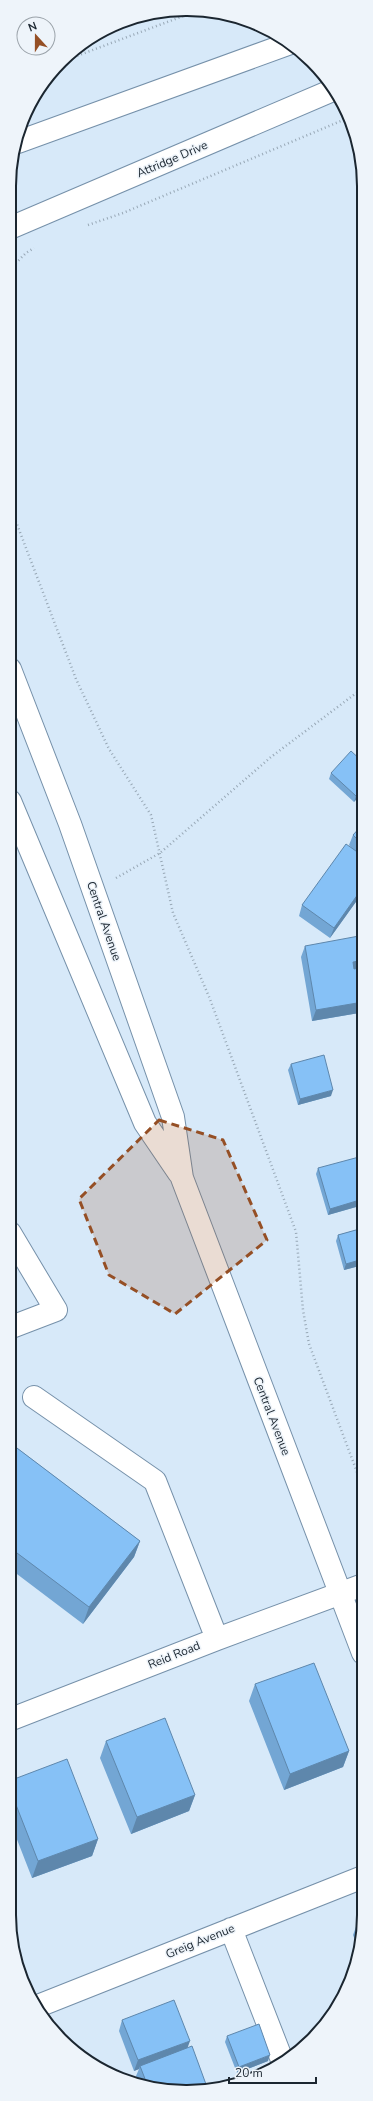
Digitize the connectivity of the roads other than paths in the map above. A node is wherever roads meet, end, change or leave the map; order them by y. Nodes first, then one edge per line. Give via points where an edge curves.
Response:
1 (283, 46) edge
2 (328, 92) edge
3 (58, 128) junction
4 (25, 131) edge
5 (22, 140) edge
6 (16, 227) edge
7 (16, 684) edge
8 (16, 815) edge
9 (182, 1178) junction
10 (16, 1243) edge
11 (16, 1326) edge
12 (34, 1397) dead end
13 (357, 1587) edge
14 (340, 1593) junction
15 (357, 1637) edge
16 (217, 1639) junction
17 (16, 1712) edge
18 (357, 1879) edge
19 (231, 1929) junction
20 (42, 2004) edge
21 (281, 2056) edge

1 - 3 main road
2 - 6 main road, Attridge Drive
3 - 4 main road
3 - 5 main road
7 - 9 main road, Central Avenue via 70,824 173,1117
8 - 9 main road, Central Avenue via 145,1123
9 - 14 main road, Central Avenue
10 - 11 main road via 56,1310
12 - 16 main road via 155,1481
13 - 14 main road, Reid Road
14 - 15 main road, Central Avenue
14 - 16 main road, Reid Road
16 - 17 main road, Reid Road
18 - 19 main road, Greig Avenue
19 - 20 main road, Greig Avenue
19 - 21 main road

